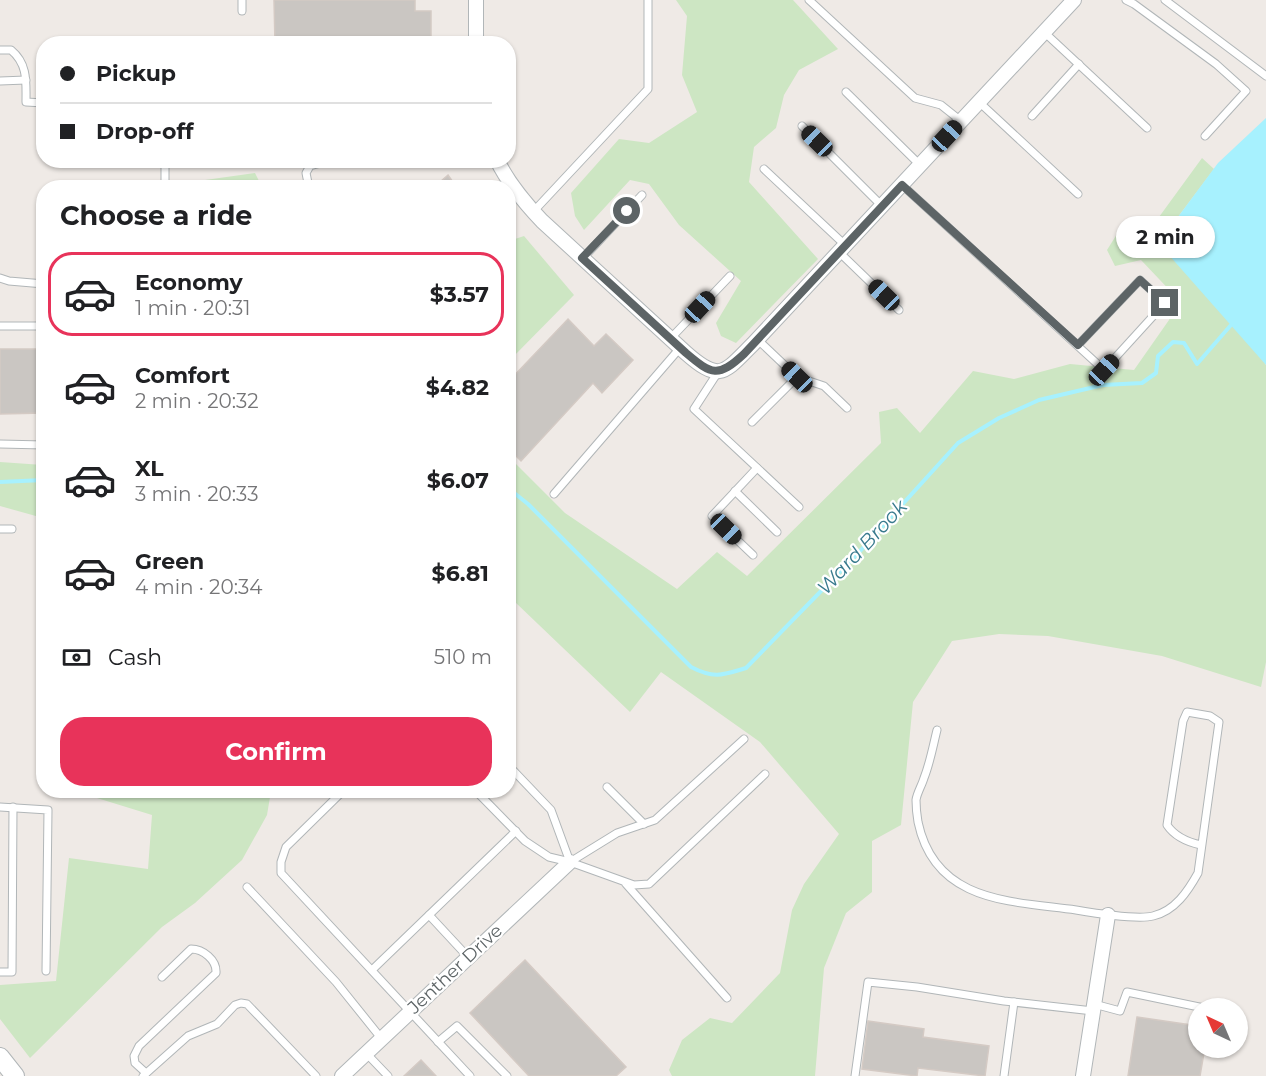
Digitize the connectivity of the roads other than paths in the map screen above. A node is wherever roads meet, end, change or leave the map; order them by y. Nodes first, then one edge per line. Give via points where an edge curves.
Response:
1 (242, 0) edge
2 (476, 0) edge
3 (648, 0) edge
4 (809, 0) edge
5 (1074, 0) edge
6 (1125, 0) edge
7 (1165, 0) edge
8 (242, 11) dead end
9 (1044, 32) junction
10 (476, 36) edge
11 (0, 50) edge
12 (1079, 64) junction
13 (1266, 76) edge
14 (26, 80) junction
15 (0, 81) edge
16 (846, 92) dead end
17 (979, 102) junction
18 (36, 103) edge
19 (1032, 116) dead end
20 (960, 122) junction
21 (802, 126) dead end
22 (1148, 128) dead end
23 (1205, 136) dead end
24 (920, 165) junction
25 (764, 169) dead end
26 (902, 185) junction
27 (516, 189) edge
28 (1078, 194) dead end
29 (642, 195) dead end
30 (882, 206) junction
31 (534, 212) junction
32 (842, 249) junction
33 (582, 258) junction
34 (730, 276) dead end
35 (0, 278) edge
36 (36, 283) edge
37 (899, 309) dead end
38 (0, 326) edge
39 (36, 326) edge
40 (758, 339) junction
41 (675, 343) junction
42 (1078, 345) junction
43 (718, 372) junction
44 (797, 377) junction
45 (847, 408) dead end
46 (752, 422) dead end
47 (0, 444) edge
48 (36, 445) edge
49 (757, 468) junction
50 (735, 491) junction
51 (554, 494) dead end
52 (799, 507) dead end
53 (0, 529) edge
54 (12, 529) dead end
55 (777, 532) dead end
56 (753, 555) dead end
57 (937, 730) dead end
58 (744, 739) dead end
59 (516, 773) edge
60 (765, 774) dead end
61 (607, 787) dead end
62 (336, 798) edge
63 (483, 798) edge
64 (0, 807) edge
65 (13, 807) junction
66 (644, 824) junction
67 (516, 831) junction
68 (1201, 845) junction
69 (570, 862) junction
70 (625, 882) junction
71 (247, 887) dead end
72 (429, 915) junction
73 (1108, 915) junction
74 (468, 957) junction
75 (372, 970) junction
76 (46, 971) dead end
77 (0, 972) edge
78 (162, 977) dead end
79 (727, 998) dead end
80 (1014, 1002) junction
81 (1188, 1005) edge
82 (1094, 1007) junction
83 (410, 1011) junction
84 (381, 1038) junction
85 (438, 1042) junction
86 (366, 1053) junction
87 (145, 1075) edge
88 (316, 1076) edge
89 (342, 1076) edge
90 (388, 1076) edge
91 (470, 1076) edge
92 (507, 1076) edge
93 (855, 1076) edge
94 (1004, 1076) edge
95 (1083, 1076) edge

1 - 8 lane
2 - 10 street
3 - 31 lane via 648,89
4 - 20 lane via 915,99 942,105
5 - 9 street
6 - 23 lane via 1216,64 1246,91
7 - 13 lane
9 - 12 lane
9 - 17 street
11 - 14 lane via 11,50 17,55
12 - 19 lane
12 - 22 lane
14 - 15 lane
14 - 18 lane via 26,102
16 - 24 lane
17 - 20 street
17 - 28 lane
20 - 24 street
21 - 30 lane
24 - 26 street
25 - 32 lane
26 - 30 street
26 - 42 lane
27 - 31 street
29 - 33 lane
30 - 32 street
31 - 33 street
32 - 37 lane
32 - 40 street
33 - 41 street
34 - 41 lane
35 - 36 lane
38 - 39 lane
40 - 43 street via 727,369
40 - 44 lane
41 - 43 street via 703,368
41 - 51 lane
42 - 42 lane via 1104,370 1165,303 1140,280
43 - 49 lane via 694,409
44 - 45 lane via 824,386
44 - 46 lane
47 - 48 lane
49 - 50 lane
49 - 52 lane
50 - 55 lane
50 - 56 lane via 712,516
53 - 54 lane
57 - 73 lane via 916,798 918,823 928,851 944,872 963,887 987,898
58 - 66 lane via 655,820
59 - 69 lane via 551,810
60 - 70 lane via 649,884
61 - 66 lane
62 - 75 lane via 286,847 281,873
63 - 67 lane
64 - 65 lane
65 - 76 lane via 48,810
65 - 77 lane via 12,972
66 - 69 lane via 618,833
67 - 69 lane via 549,857
67 - 72 lane
68 - 68 lane via 1219,722 1210,716 1187,712 1167,825 1172,833
68 - 73 lane via 1198,873 1188,891 1171,908 1153,917
69 - 70 lane
69 - 74 street, Jenther Drive
70 - 79 lane
71 - 84 lane via 336,982
72 - 74 lane
72 - 75 lane
73 - 82 street
74 - 83 street, Jenther Drive
75 - 83 lane
78 - 87 lane via 195,949 204,952 217,970 139,1046 135,1063
80 - 82 lane
80 - 93 lane via 867,982
80 - 94 lane
81 - 82 lane via 1126,992 1120,1011
82 - 95 street
83 - 84 street, Jenther Drive
83 - 85 lane
84 - 86 street, Jenther Drive
85 - 91 lane
85 - 92 lane via 457,1026
86 - 89 street, Jenther Drive
86 - 90 lane
87 - 88 lane via 181,1041 217,1024 241,1003 247,1004

